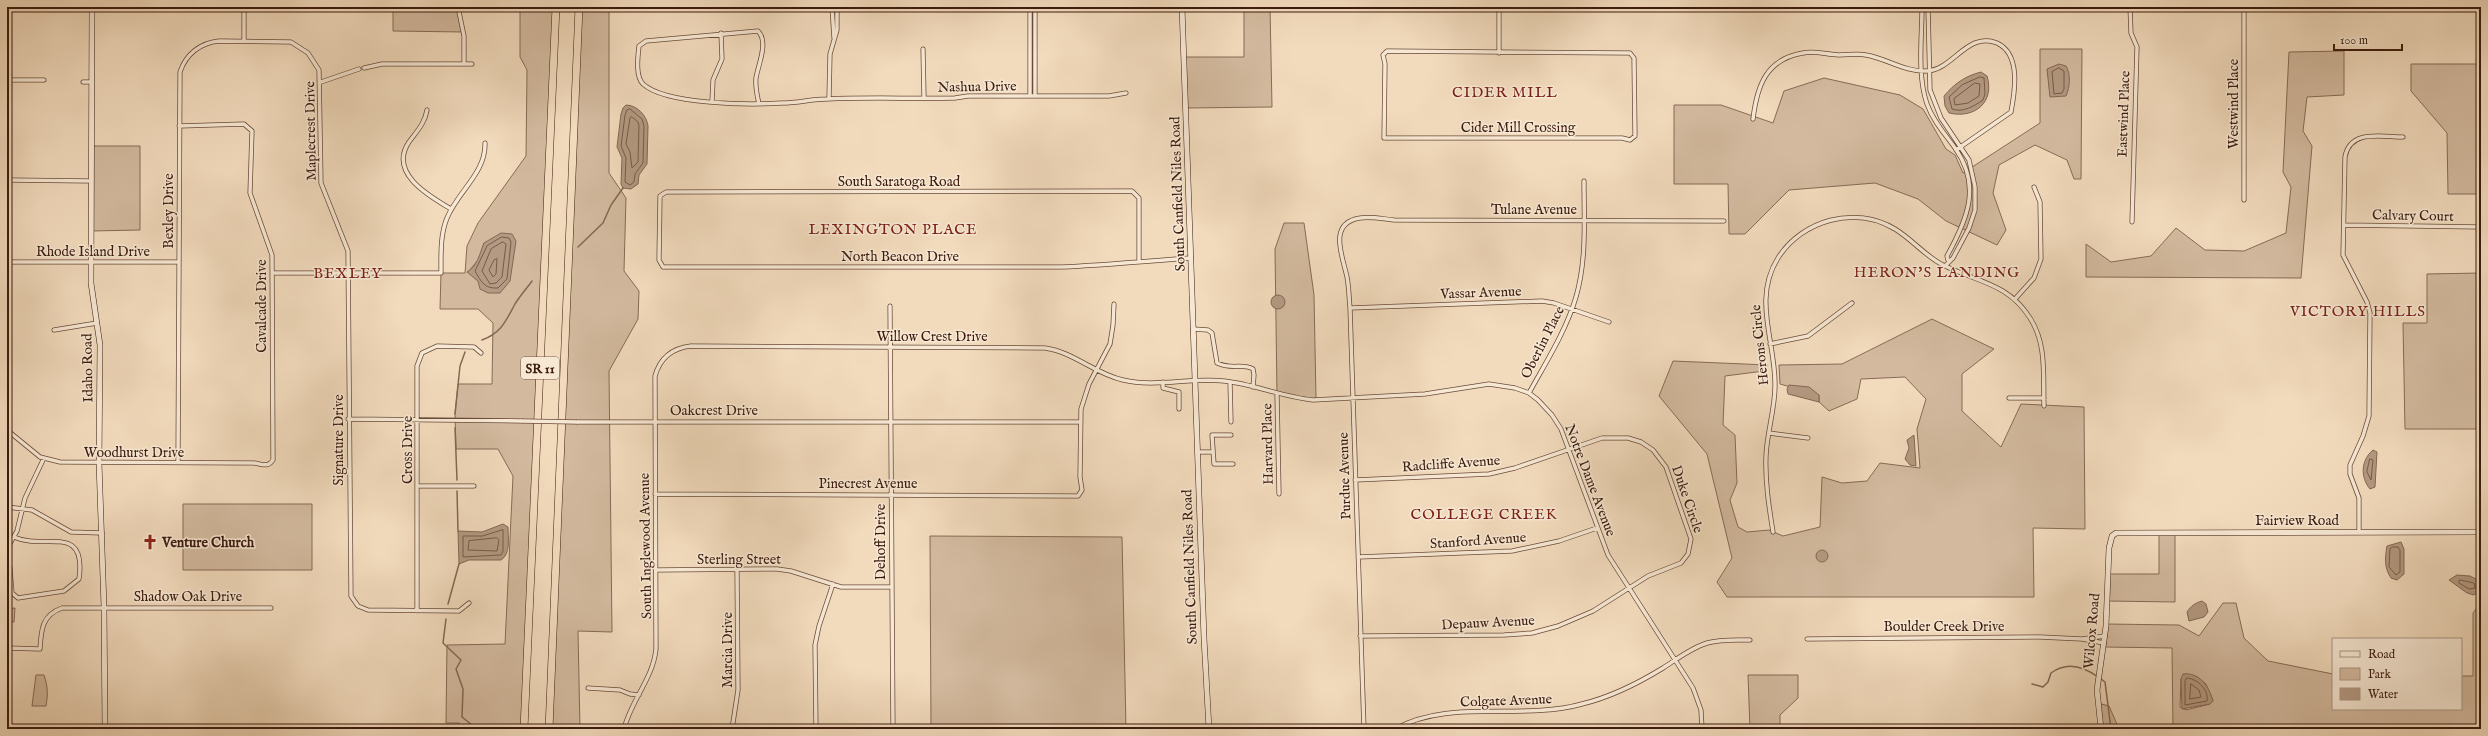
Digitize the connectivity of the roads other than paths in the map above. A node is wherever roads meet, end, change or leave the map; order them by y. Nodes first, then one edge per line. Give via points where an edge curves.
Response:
1 (92, 7) edge
2 (244, 7) edge
3 (458, 7) edge
4 (556, 7) edge
5 (579, 7) edge
6 (832, 7) edge
7 (837, 7) edge
8 (1030, 7) edge
9 (1035, 7) edge
10 (1182, 7) edge
11 (1499, 7) edge
12 (1922, 7) edge
13 (1928, 7) edge
14 (2130, 7) edge
15 (2244, 7) edge
16 (721, 34) junction
17 (834, 38) junction
18 (244, 41) junction
19 (923, 49) dead end
20 (1499, 52) junction
21 (464, 64) junction
22 (472, 64) dead end
23 (1030, 65) junction
24 (1035, 65) junction
25 (364, 68) dead end
26 (359, 69) dead end
27 (1922, 71) junction
28 (1928, 71) junction
29 (7, 80) edge
30 (44, 80) dead end
31 (83, 82) dead end
32 (91, 82) junction
33 (320, 82) junction
34 (1126, 93) dead end
35 (1030, 96) junction
36 (1035, 96) junction
37 (829, 98) junction
38 (924, 98) junction
39 (712, 102) junction
40 (759, 104) junction
41 (427, 110) dead end
42 (1753, 119) dead end
43 (179, 126) junction
44 (2403, 137) dead end
45 (485, 143) dead end
46 (1961, 146) junction
47 (1956, 150) junction
48 (7, 180) edge
49 (91, 181) junction
50 (1584, 181) dead end
51 (2034, 187) dead end
52 (2244, 200) dead end
53 (451, 209) junction
54 (1584, 221) junction
55 (1724, 221) dead end
56 (2132, 222) dead end
57 (2344, 225) junction
58 (1346, 226) joint
59 (2481, 227) edge
60 (1191, 258) junction
61 (1948, 260) junction
62 (7, 262) edge
63 (91, 262) junction
64 (178, 262) junction
65 (1139, 262) junction
66 (661, 266) joint
67 (1944, 266) junction
68 (273, 273) junction
69 (348, 273) junction
70 (2016, 299) junction
71 (1852, 303) dead end
72 (1114, 304) dead end
73 (890, 306) dead end
74 (1350, 308) junction
75 (1572, 309) junction
76 (97, 322) junction
77 (1609, 322) dead end
78 (1193, 329) junction
79 (54, 330) dead end
80 (1770, 344) junction
81 (890, 346) junction
82 (481, 354) dead end
83 (664, 358) joint
84 (1097, 369) junction
85 (1195, 381) junction
86 (1163, 382) junction
87 (1230, 382) junction
88 (1253, 387) junction
89 (1529, 393) junction
90 (1277, 394) junction
91 (1352, 398) junction
92 (2009, 398) dead end
93 (2044, 398) junction
94 (2044, 406) dead end
95 (1179, 409) dead end
96 (348, 419) junction
97 (417, 421) junction
98 (654, 421) junction
99 (561, 422) junction
100 (890, 422) junction
101 (1080, 422) junction
102 (1231, 422) dead end
103 (7, 430) edge
104 (1769, 433) junction
105 (1231, 435) dead end
106 (1808, 438) dead end
107 (1568, 449) junction
108 (1198, 452) junction
109 (1213, 452) junction
110 (44, 458) junction
111 (99, 463) junction
112 (178, 463) junction
113 (270, 464) joint
114 (1233, 464) dead end
115 (1355, 480) junction
116 (418, 486) junction
117 (474, 486) dead end
118 (655, 494) junction
119 (891, 494) junction
120 (1279, 494) dead end
121 (7, 507) edge
122 (23, 507) junction
123 (1597, 528) junction
124 (1773, 532) dead end
125 (2359, 532) junction
126 (2481, 532) edge
127 (102, 533) junction
128 (2114, 535) joint
129 (14, 537) junction
130 (1358, 557) junction
131 (737, 569) junction
132 (656, 570) junction
133 (833, 584) junction
134 (892, 587) junction
135 (1630, 588) junction
136 (469, 603) dead end
137 (104, 607) junction
138 (271, 608) dead end
139 (417, 611) junction
140 (1360, 636) junction
141 (2104, 636) junction
142 (1807, 639) dead end
143 (2082, 639) junction
144 (1750, 640) dead end
145 (2104, 643) junction
146 (7, 648) edge
147 (1676, 660) junction
148 (588, 688) dead end
149 (638, 695) junction
150 (105, 729) edge
151 (524, 729) edge
152 (549, 729) edge
153 (624, 729) edge
154 (732, 729) edge
155 (816, 729) edge
156 (893, 729) edge
157 (1209, 729) edge
158 (1364, 729) edge
159 (1395, 729) edge
160 (1702, 729) edge
161 (2101, 729) edge

1 - 32 street, Idaho Road
2 - 18 street
3 - 21 street via 464,36
4 - 151 highway, SR 11
5 - 99 highway, SR 11
6 - 17 street
7 - 17 street via 837,30
8 - 23 street
9 - 24 street
10 - 60 street, South Canfield Niles Road
11 - 20 street
12 - 27 street
13 - 28 street
14 - 56 street, Eastwind Place via 2131,33 2137,47
15 - 52 street, Westwind Place
16 - 39 street via 722,59 713,80
16 - 39 street, Nashua Drive via 646,41 639,46 638,52 639,78 643,84 672,97
16 - 40 street, Nashua Drive via 755,30 760,32 762,56 756,85
17 - 37 street via 830,54
18 - 33 street, Maplecrest Drive via 283,41 299,46 315,62
18 - 43 street, Bexley Drive via 208,42 196,48 187,58 179,77
19 - 38 street
20 - 20 street, Cider Mill Crossing via 1630,52 1634,58 1635,136 1630,140 1384,138 1385,52
21 - 22 street
21 - 25 street via 382,64
23 - 24 street
23 - 35 street
24 - 36 street
26 - 33 street
27 - 28 street
27 - 42 street via 1907,69 1866,55 1803,52 1784,60 1763,77 1756,96
27 - 47 street via 1930,112
28 - 46 street via 1930,90 1936,108
28 - 46 street via 1941,67 1978,41 1997,43 2008,52 2014,66 2015,93 2012,112
29 - 30 street
31 - 32 street
32 - 49 street, Idaho Road
33 - 69 street, Maplecrest Drive via 321,183 346,242
34 - 36 street, Nashua Drive via 1109,96
35 - 36 street, Nashua Drive
35 - 38 street, Nashua Drive
37 - 38 street, Nashua Drive
37 - 40 street, Nashua Drive
39 - 40 street, Nashua Drive
41 - 53 street via 422,126 406,147 404,165 414,183
43 - 64 street, Bexley Drive
43 - 68 street, Cavalcade Drive via 241,124 250,128 250,192 271,248
44 - 57 street via 2362,137 2353,140 2346,148
45 - 53 street via 483,161
46 - 47 street
46 - 61 street via 1971,166 1976,198 1969,228 1953,258
47 - 61 street via 1966,173 1970,200 1966,218 1947,256
48 - 49 street
49 - 63 street, Idaho Road
50 - 54 street, Oberlin Place
51 - 70 street via 2040,202 2041,258 2034,278
53 - 69 street via 443,232 441,273
54 - 55 street, Tulane Avenue
54 - 58 street, Tulane Avenue via 1394,220 1366,217 1354,220
54 - 75 street, Oberlin Place via 1581,276
57 - 59 street, Calvary Court
57 - 125 street via 2343,255 2370,313 2368,416 2363,436 2350,465 2350,474 2359,498
58 - 74 street, Purdue Avenue via 1338,242 1347,279
60 - 65 street, North Beacon Drive
60 - 78 street, South Canfield Niles Road
61 - 67 street
62 - 63 street, Rhode Island Drive
63 - 64 street, Rhode Island Drive
63 - 76 street, Idaho Road
64 - 112 street, Bexley Drive
65 - 66 street, North Beacon Drive via 1054,267
65 - 66 street, South Saratoga Road via 1139,198 1132,191 666,192 662,194 659,260
67 - 70 street, Herons Circle via 1990,284
67 - 80 street, Herons Circle via 1901,233 1876,221 1848,218 1820,223 1788,245 1771,270 1765,294
68 - 69 street
68 - 113 street, Cavalcade Drive via 274,457
69 - 96 street, Signature Drive
70 - 93 street, Herons Circle via 2034,324 2042,345
71 - 80 street via 1808,336
72 - 84 street via 1111,337
73 - 81 street, Dehoff Drive
74 - 75 street, Vassar Avenue via 1542,301
74 - 91 street, Purdue Avenue
75 - 77 street, Vassar Avenue
75 - 89 street, Oberlin Place via 1561,336
76 - 79 street
76 - 111 street, Idaho Road via 100,345
78 - 85 street, South Canfield Niles Road
78 - 88 street via 1208,330 1212,333 1217,363 1226,368 1253,368
80 - 104 street, Herons Circle via 1775,387
81 - 83 street, Willow Crest Drive via 691,346 675,350
81 - 84 street, Willow Crest Drive via 1045,348 1066,353
81 - 100 street, Dehoff Drive
82 - 97 street, Cross Drive via 474,347 449,345 437,346 422,353 417,366
83 - 98 street, South Inglewood Avenue via 655,376
84 - 86 street, Willow Crest Drive via 1128,382
84 - 101 street via 1084,396
85 - 86 street, Willow Crest Drive
85 - 87 street, Notre Dame Avenue
85 - 108 street, South Canfield Niles Road
86 - 95 street via 1163,388 1179,392
87 - 88 street, Notre Dame Avenue
87 - 102 street
88 - 90 street, Notre Dame Avenue
89 - 91 street, Notre Dame Avenue via 1511,386 1489,384 1425,394
89 - 107 street, Notre Dame Avenue via 1552,415 1561,429
90 - 91 street, Notre Dame Avenue via 1313,400
90 - 120 street, Harvard Place
91 - 115 street, Purdue Avenue
92 - 93 street
93 - 94 street, Herons Circle
96 - 97 street, Oakcrest Drive
96 - 139 street, Signature Drive via 350,591 356,604 368,610
97 - 99 street, Oakcrest Drive, bridge
97 - 116 street, Cross Drive
98 - 99 street, Oakcrest Drive, bridge
98 - 100 street, Oakcrest Drive
98 - 118 street, South Inglewood Avenue
99 - 152 highway, SR 11
100 - 101 street, Oakcrest Drive
100 - 119 street, Dehoff Drive
101 - 119 street, Pinecrest Avenue via 1082,487 1079,495 1074,497
103 - 110 street, Woodhurst Drive
104 - 106 street
104 - 124 street, Herons Circle via 1766,490
105 - 109 street via 1212,435
107 - 115 street, Radcliffe Avenue via 1515,468 1489,474
107 - 123 street, Notre Dame Avenue
107 - 135 street, Duke Circle via 1602,438 1628,438 1641,442 1653,450 1666,467 1690,534 1691,549 1681,563 1658,571
108 - 109 street
108 - 157 street, South Canfield Niles Road
109 - 114 street via 1214,464
110 - 111 street, Woodhurst Drive via 60,462
110 - 122 street
111 - 112 street, Woodhurst Drive
111 - 127 street, Idaho Road
112 - 113 street, Woodhurst Drive
115 - 130 street, Purdue Avenue
116 - 117 street
116 - 139 street, Cross Drive
118 - 119 street, Pinecrest Avenue
118 - 132 street, South Inglewood Avenue
119 - 134 street, Dehoff Drive
121 - 122 street
122 - 127 street via 71,532
122 - 129 street
123 - 130 street, Stanford Avenue via 1559,541 1512,551
123 - 135 street, Notre Dame Avenue via 1608,555
125 - 126 street, Fairview Road
125 - 128 street, Fairview Road via 2120,532
127 - 137 street, Idaho Road
128 - 141 street, Wilcox Road via 2109,548
129 - 129 street via 25,542 55,540 70,544 79,554 79,579 64,591 18,598 12,593 7,556 8,547
130 - 140 street, Purdue Avenue
131 - 132 street, Sterling Street
131 - 133 street, Sterling Street via 786,570
131 - 154 street, Marcia Drive via 738,690
132 - 149 street, South Inglewood Avenue via 656,654 651,672
133 - 134 street, Sterling Street via 848,587
133 - 155 street via 815,645
134 - 156 street, Dehoff Drive
135 - 140 street, Depauw Avenue via 1578,619 1532,633 1504,636
135 - 147 street, Notre Dame Avenue
136 - 139 street via 459,611
137 - 138 street, Shadow Oak Drive
137 - 146 street, Shadow Oak Drive via 55,610 42,626 40,649
137 - 150 street, Idaho Road
140 - 158 street, Purdue Avenue
141 - 143 street, Boulder Creek Drive
141 - 145 street, Wilcox Road
142 - 143 street, Boulder Creek Drive
143 - 145 street, Boulder Creek Drive
144 - 147 street, Colgate Avenue via 1709,643
145 - 161 street, Wilcox Road via 2097,690
147 - 159 street, Colgate Avenue via 1629,687 1583,704 1534,712 1435,714 1416,718
147 - 160 street, Notre Dame Avenue via 1698,699
148 - 149 street via 620,690
149 - 153 street, South Inglewood Avenue

